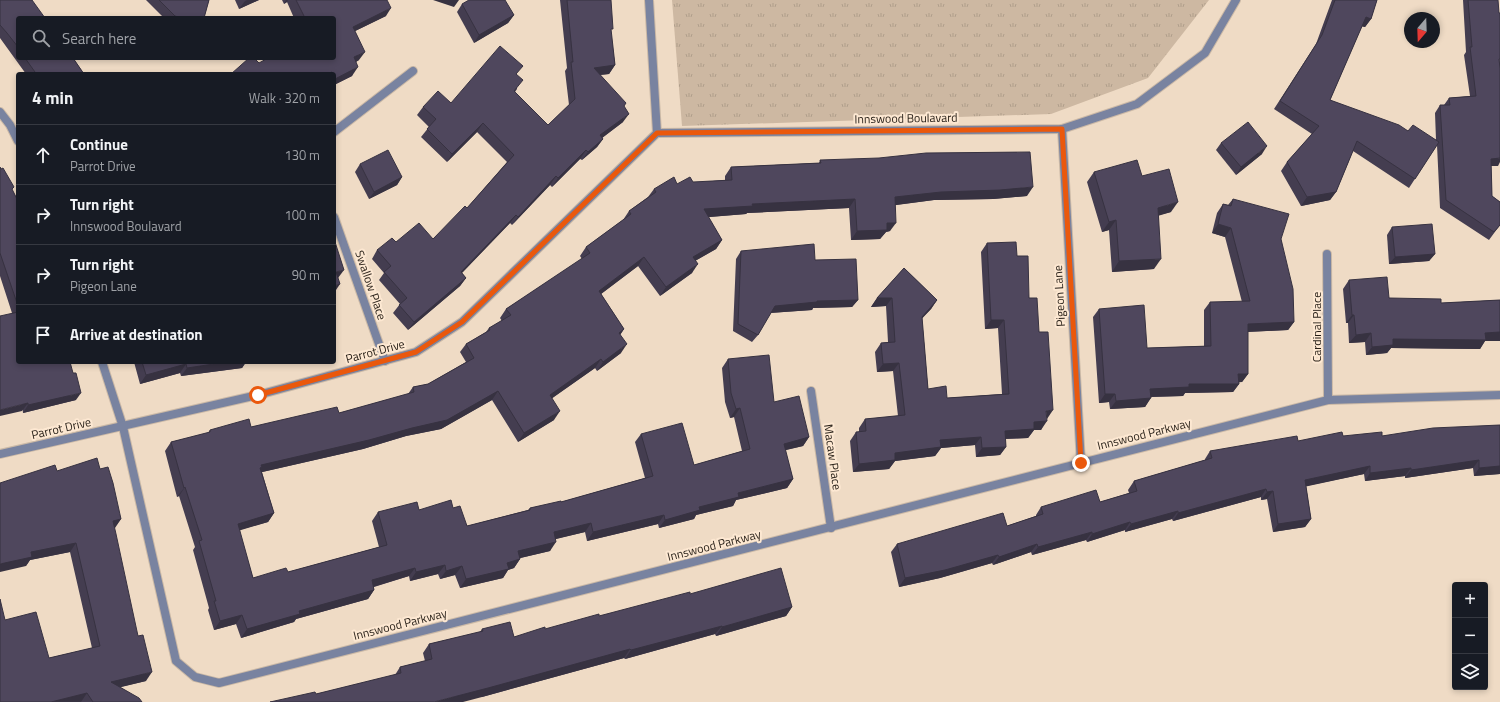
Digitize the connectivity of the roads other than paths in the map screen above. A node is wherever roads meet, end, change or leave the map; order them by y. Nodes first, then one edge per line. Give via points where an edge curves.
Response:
1 (649, 0) edge
2 (1236, 0) edge
3 (413, 71) dead end
4 (0, 112) edge
5 (1062, 129) junction
6 (336, 130) edge
7 (657, 133) junction
8 (16, 137) edge
9 (336, 223) edge
10 (1327, 254) dead end
11 (385, 361) junction
12 (103, 364) edge
13 (811, 391) dead end
14 (1500, 395) edge
15 (1328, 400) junction
16 (123, 427) junction
17 (0, 454) edge
18 (1081, 463) junction
19 (831, 528) junction

1 - 7 street
2 - 5 street, Innswood Boulavard via 1205,53 1137,104
3 - 6 street
4 - 8 street
5 - 7 street, Innswood Boulavard
5 - 18 street, Pigeon Lane
7 - 11 street, Parrot Drive via 462,322 416,352
9 - 11 street, Swallow Place
10 - 15 street, Cardinal Place
11 - 16 street, Parrot Drive
12 - 16 street, Innswood Parkway
13 - 19 street, Macaw Place
14 - 15 street, Innswood Parkway
15 - 18 street, Innswood Parkway
16 - 17 street, Parrot Drive
16 - 19 street, Innswood Parkway via 176,660 195,677 219,683
18 - 19 street, Innswood Parkway

